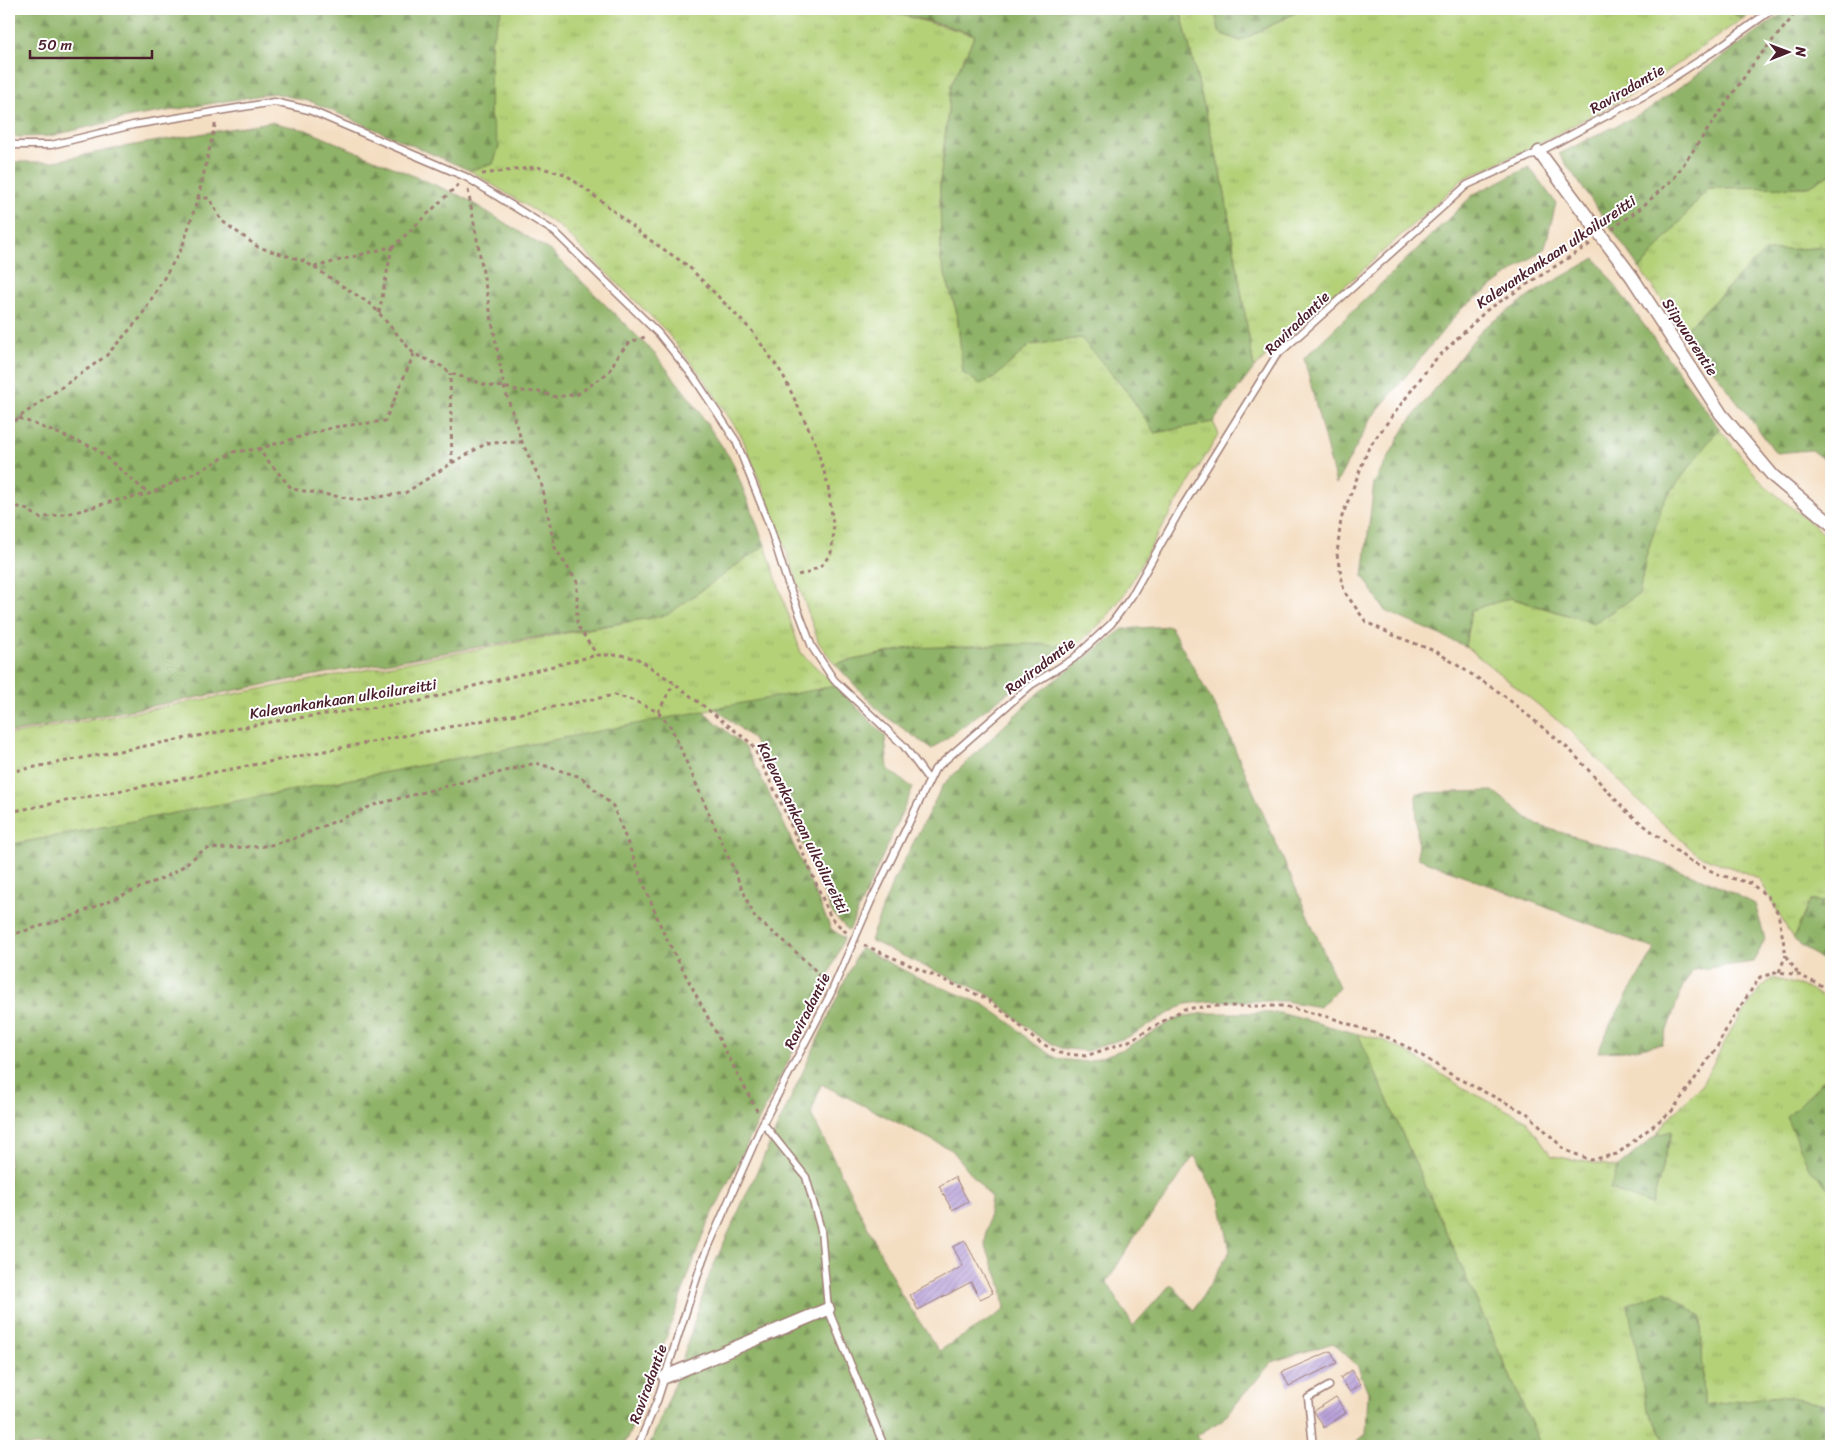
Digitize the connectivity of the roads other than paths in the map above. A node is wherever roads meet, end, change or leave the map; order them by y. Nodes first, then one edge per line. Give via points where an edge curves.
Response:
1 (1773, 9) edge
2 (9, 143) edge
3 (1539, 152) junction
4 (1831, 524) edge
5 (929, 780) junction
6 (763, 1123) junction
7 (828, 1309) junction
8 (665, 1377) junction
9 (1329, 1386) dead end
10 (638, 1446) edge
11 (884, 1446) edge
12 (1313, 1446) edge

1 - 3 lane, Raviradantie via 1649,93
2 - 5 lane via 51,145 132,125 274,102 309,110 466,177 555,232 659,334 695,379 736,441 812,647 834,680 904,746
3 - 4 street, Siipvuorentie via 1632,277 1721,414 1773,476
3 - 5 lane, Raviradantie via 1467,186 1276,356 1179,512 1131,597 1111,624 1073,659 1031,686 935,769
5 - 6 lane, Raviradantie via 831,993
6 - 7 lane via 806,1177 821,1230
6 - 8 lane, Raviradantie via 702,1258
7 - 8 street
7 - 11 lane
8 - 10 lane, Raviradantie
9 - 12 lane via 1308,1398

